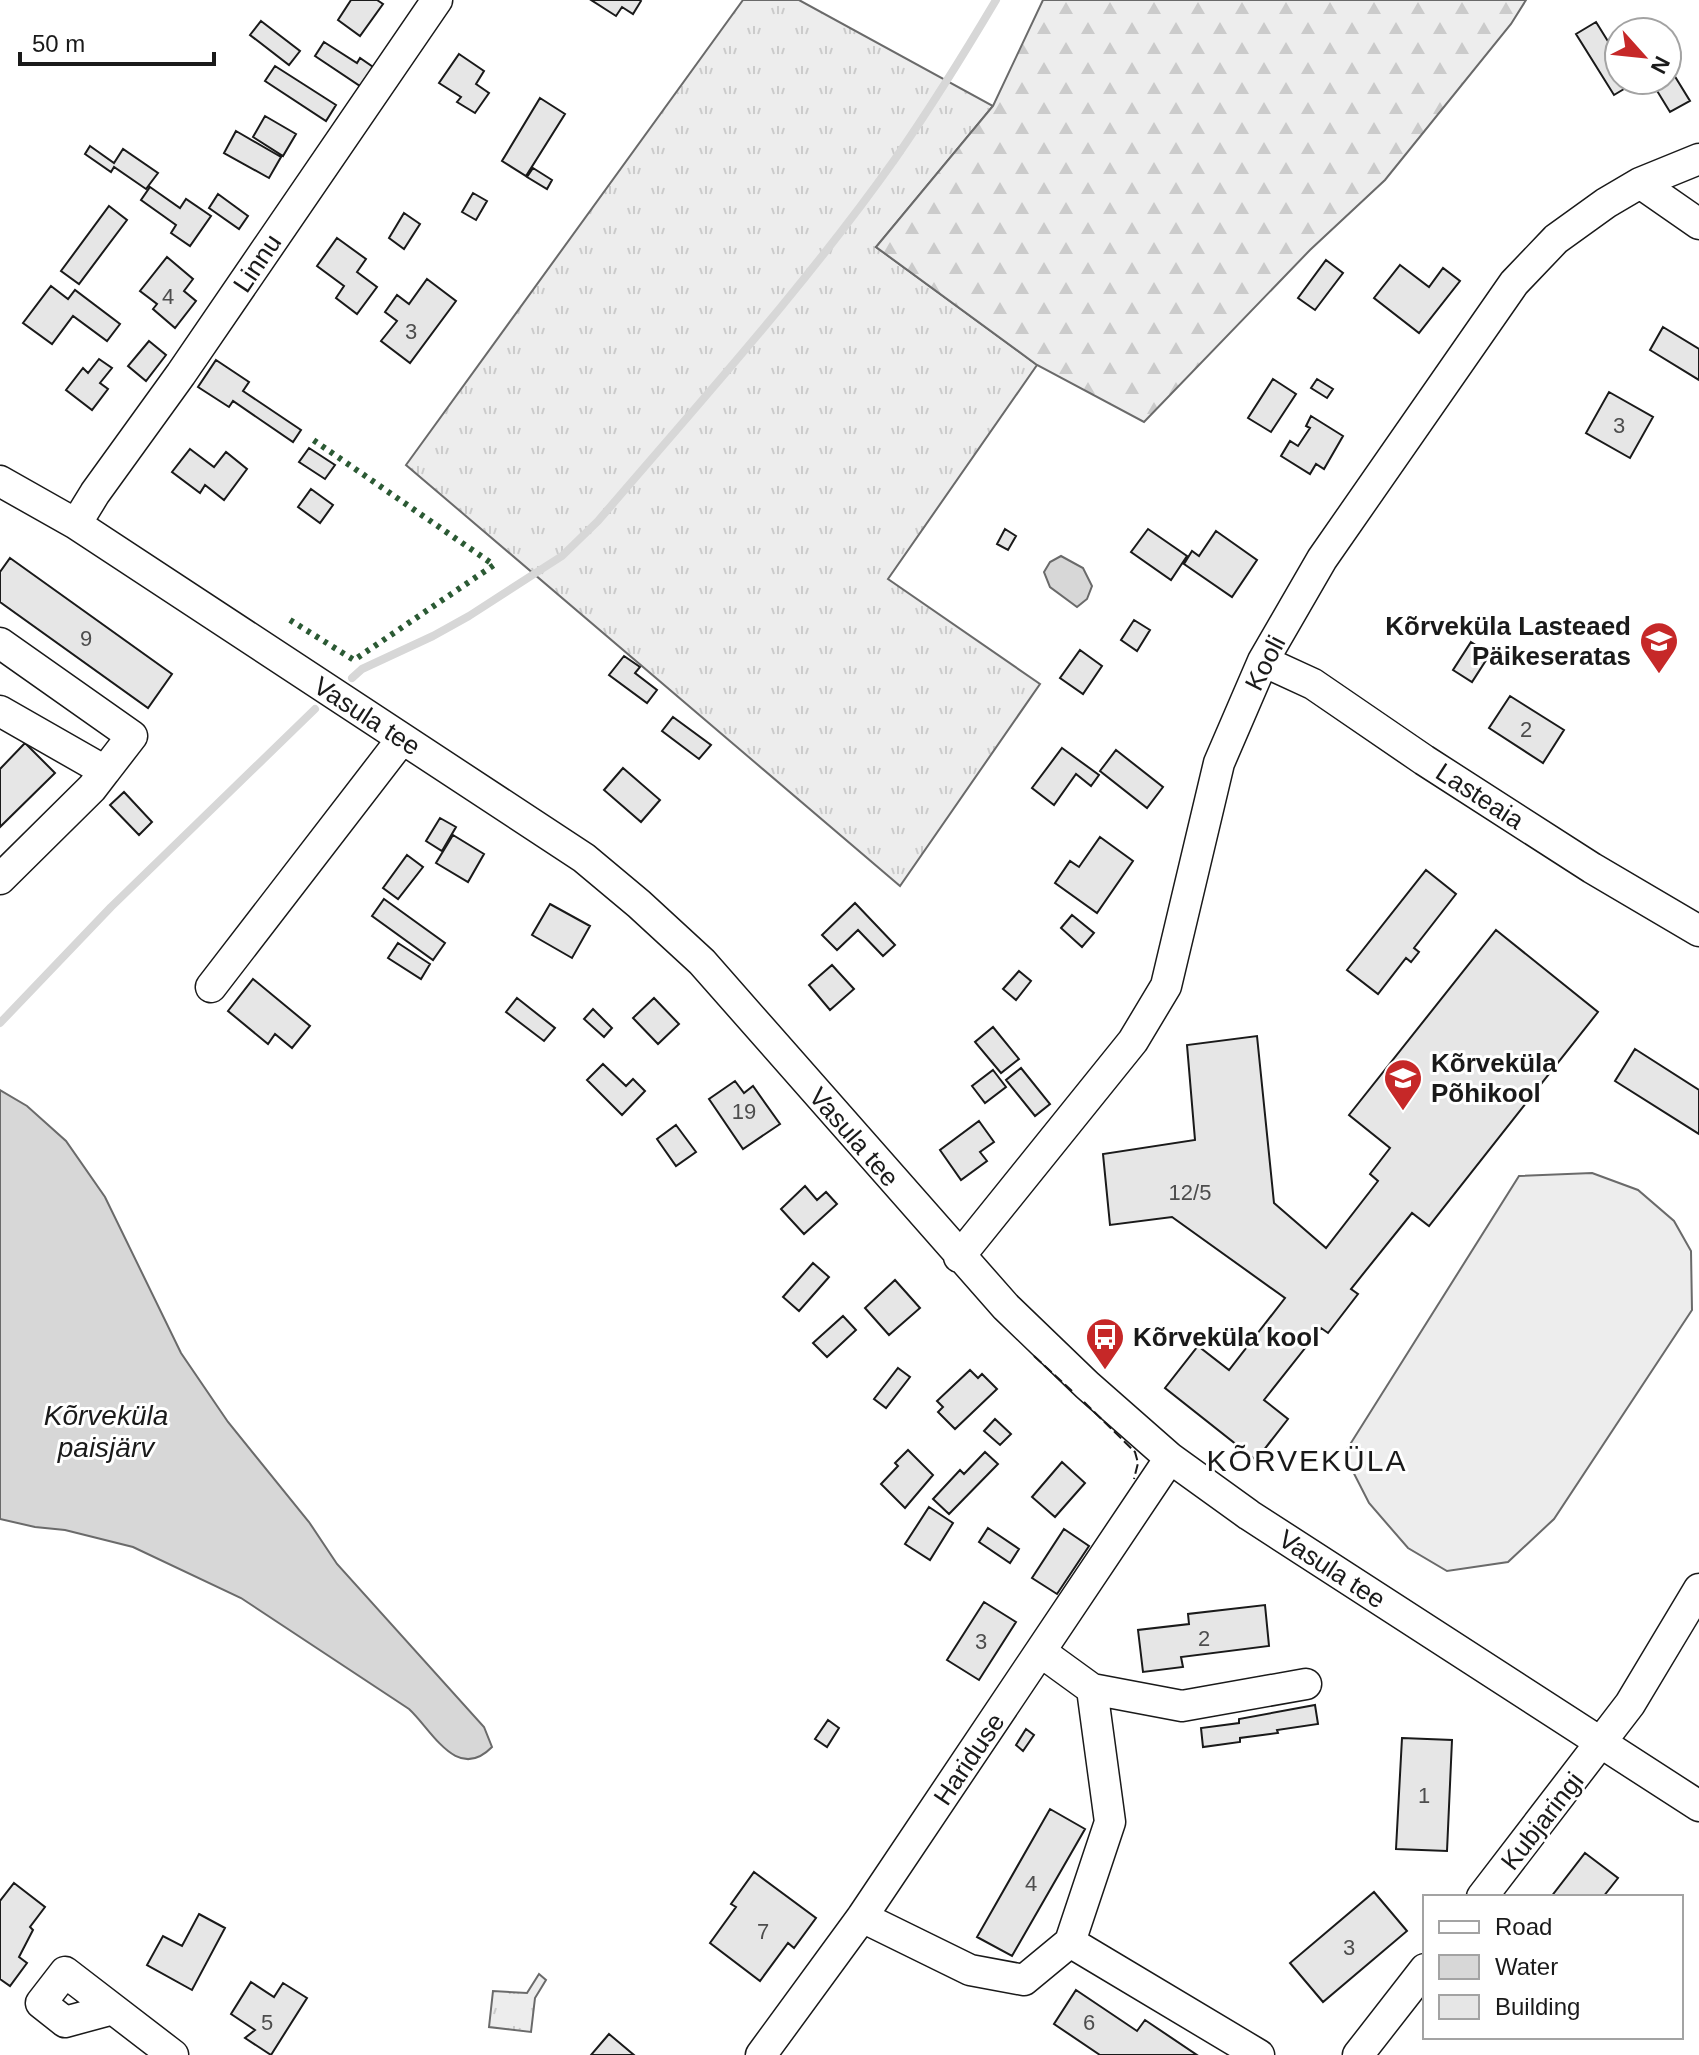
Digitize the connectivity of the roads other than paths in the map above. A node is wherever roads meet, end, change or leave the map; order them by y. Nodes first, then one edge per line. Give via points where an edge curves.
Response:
1 (437, 0) edge
2 (1699, 159) edge
3 (1640, 183) junction
4 (1699, 224) edge
5 (1, 484) edge
6 (76, 524) junction
7 (0, 643) edge
8 (1263, 661) junction
9 (0, 711) edge
10 (402, 739) junction
11 (105, 771) junction
12 (0, 879) edge
13 (1699, 931) edge
14 (211, 987) dead end
15 (959, 1257) junction
16 (1170, 1458) junction
17 (1699, 1589) edge
18 (1041, 1652) junction
19 (1306, 1684) dead end
20 (1092, 1689) junction
21 (1601, 1744) junction
22 (1699, 1806) edge
23 (1484, 1895) edge
24 (862, 1917) junction
25 (1070, 1942) junction
26 (1423, 1972) edge
27 (113, 2009) dead end
28 (173, 2055) edge
29 (761, 2055) edge
30 (1259, 2055) edge
31 (1358, 2055) edge

1 - 6 street, Linnu
2 - 3 street, Kooli
3 - 4 street
3 - 8 street, Kooli via 1556,239 1514,283 1322,559
5 - 6 street, Vasula tee
6 - 10 street, Vasula tee
7 - 11 street via 132,736
8 - 13 street, Lasteaia via 1313,684 1579,860
8 - 15 street, Kooli via 1219,763 1166,986 1133,1041
9 - 11 street
10 - 14 street
10 - 15 street, Vasula tee via 584,858 702,962
11 - 12 street
15 - 16 street, Vasula tee via 1026,1327
16 - 18 street, Hariduse
16 - 21 street, Vasula tee
17 - 21 street, Kubjaringi
18 - 20 street
18 - 24 street, Hariduse
19 - 20 street via 1182,1706
20 - 25 street via 1110,1822
21 - 22 street, Vasula tee
21 - 23 street, Kubjaringi
24 - 25 street via 970,1970 1024,1980
24 - 29 street, Hariduse
25 - 30 street
26 - 31 street
27 - 28 street

